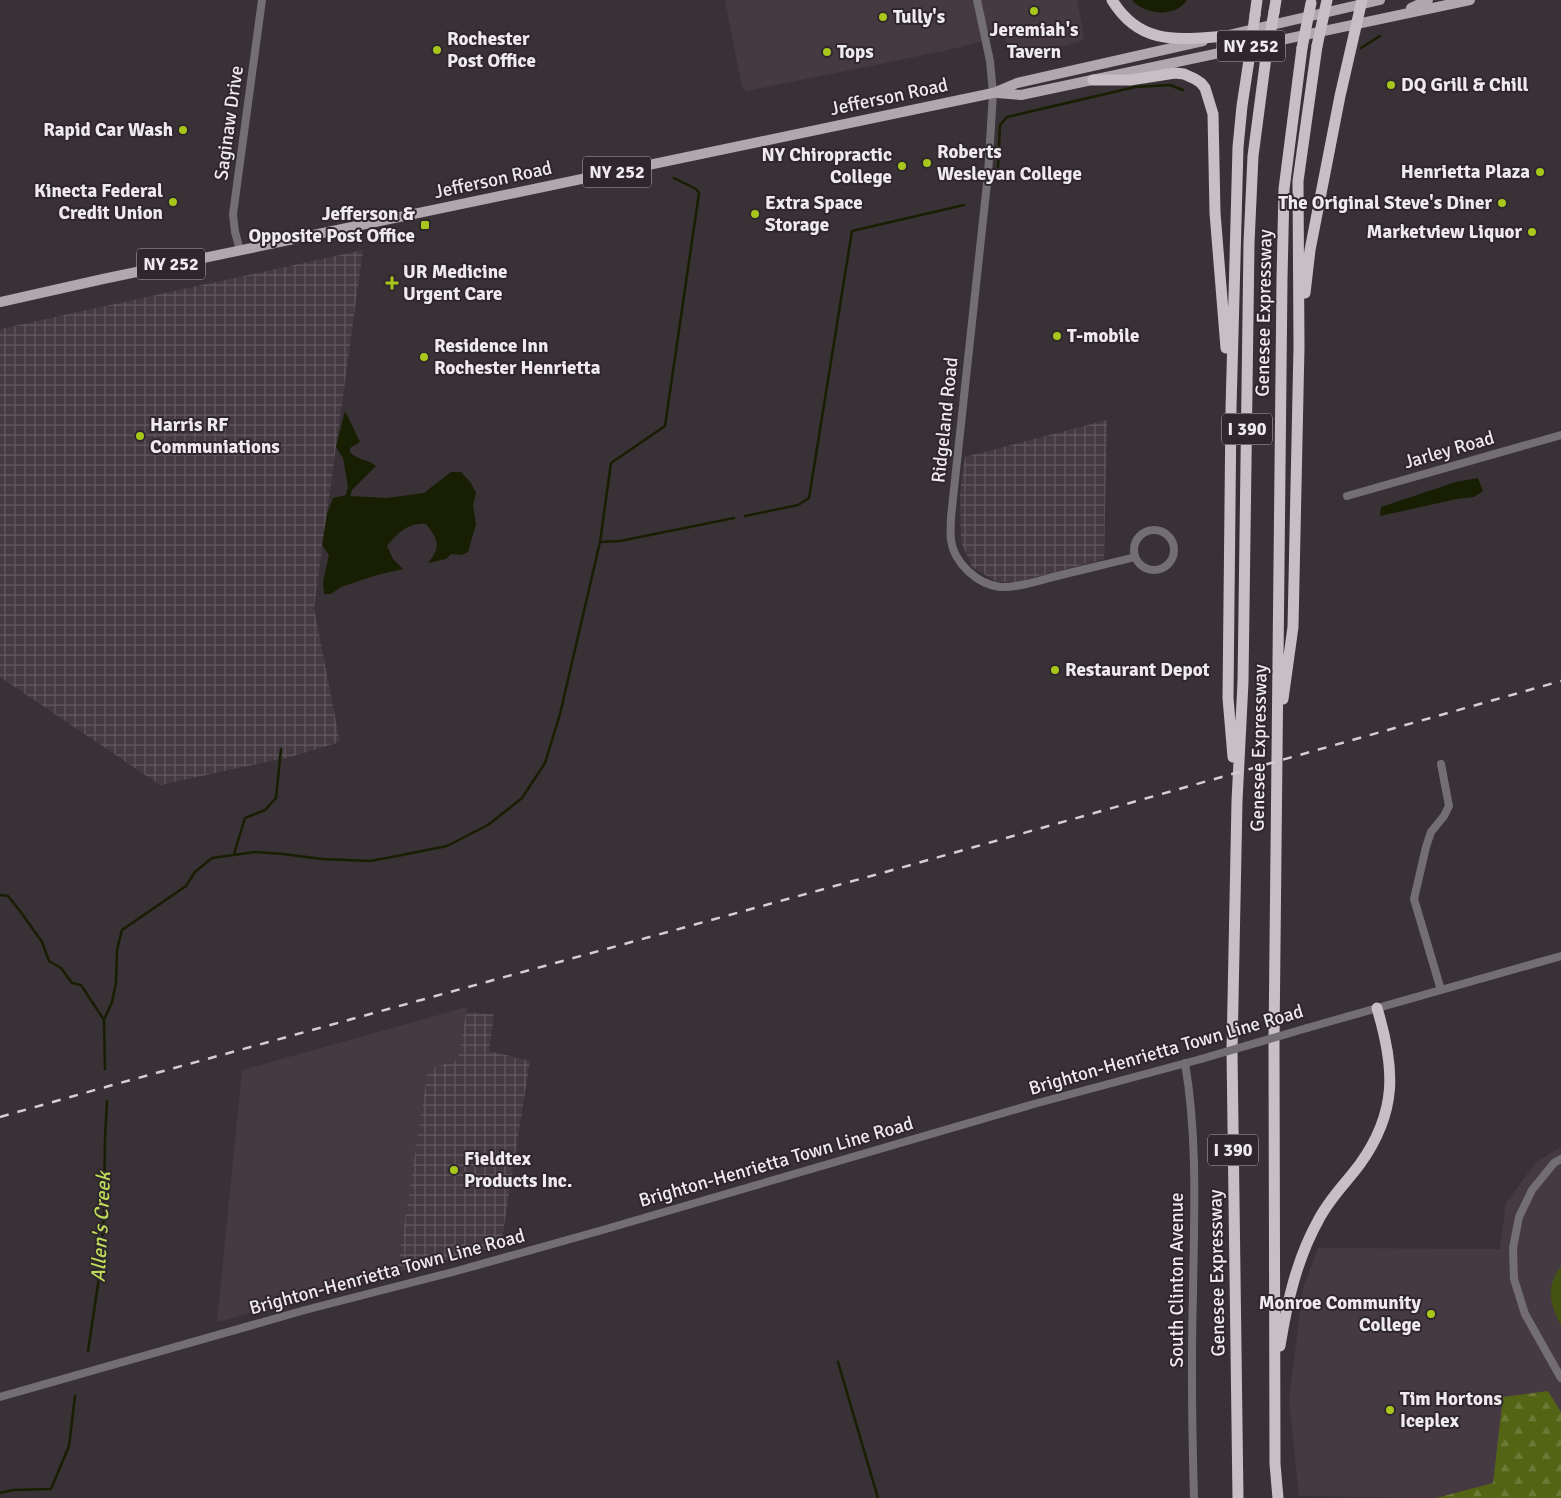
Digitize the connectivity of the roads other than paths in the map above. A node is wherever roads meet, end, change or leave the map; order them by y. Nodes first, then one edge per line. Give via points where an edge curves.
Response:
1 (262, 0) edge
2 (977, 0) edge
3 (1112, 0) edge
4 (1257, 0) edge
5 (1327, 0) edge
6 (1380, 0) edge
7 (1428, 0) edge
8 (1470, 0) edge
9 (1311, 2) edge
10 (1361, 2) edge
11 (1275, 6) edge
12 (1397, 15) junction
13 (1357, 23) junction
14 (1227, 36) junction
15 (1094, 80) junction
16 (993, 93) junction
17 (240, 250) junction
18 (0, 302) edge
19 (1299, 347) junction
20 (1231, 409) junction
21 (1561, 435) edge
22 (1346, 496) dead end
23 (1135, 557) junction
24 (1276, 743) junction
25 (1441, 764) dead end
26 (1237, 801) junction
27 (1561, 956) edge
28 (1441, 990) junction
29 (1377, 1008) junction
30 (1186, 1063) junction
31 (1561, 1159) edge
32 (1561, 1378) edge
33 (1275, 1385) junction
34 (0, 1396) edge
35 (1194, 1498) edge
36 (1238, 1498) edge
37 (1278, 1498) edge

1 - 17 street, Saginaw Drive via 233,214
2 - 16 street, Ridgeland Road
3 - 14 highway via 1128,20 1162,37
4 - 20 highway, bridge via 1238,147
5 - 19 highway, bridge via 1317,46 1298,181
6 - 10 main road, Jefferson Road / NY 252
7 - 12 main road
8 - 12 main road, Jefferson Road / NY 252
9 - 24 highway, Genesee Expressway / I 390, bridge via 1302,48 1284,198
10 - 13 highway
10 - 14 main road, Jefferson Road / NY 252
11 - 26 highway, Genesee Expressway / I 390, bridge via 1253,156 1243,682
12 - 13 main road, Jefferson Road / NY 252
13 - 15 main road, Jefferson Road / NY 252
13 - 19 highway via 1310,250
14 - 16 main road, Jefferson Road / NY 252 via 1017,82
15 - 16 main road, Jefferson Road / NY 252 via 1021,95
15 - 20 highway via 1184,74 1201,83 1208,95 1213,114 1215,213
16 - 17 main road, Jefferson Road / NY 252
16 - 23 street, Ridgeland Road via 987,182 951,516 952,546 960,562 972,574 988,584 1001,587
17 - 18 main road, Jefferson Road / NY 252
19 - 24 highway via 1293,626
20 - 26 highway via 1228,698
21 - 22 street, Jarley Road
23 - 23 street via 1143,567 1162,569 1174,555 1173,542 1163,532 1150,530 1138,537
24 - 33 highway, Genesee Expressway / I 390
25 - 28 street via 1449,806 1431,832 1414,899
26 - 36 highway, Genesee Expressway / I 390 via 1232,1051
27 - 28 street, Brighton-Henrietta Town Line Road
28 - 29 street, Brighton-Henrietta Town Line Road
29 - 30 street, Brighton-Henrietta Town Line Road, bridge
29 - 33 highway via 1390,1065 1388,1106 1374,1142 1331,1198 1301,1257 1287,1311
30 - 34 street, Brighton-Henrietta Town Line Road via 606,1229
30 - 35 street, South Clinton Avenue via 1193,1153
31 - 32 street via 1532,1190 1519,1217 1513,1248 1514,1279 1525,1314
33 - 37 highway, Genesee Expressway / I 390

